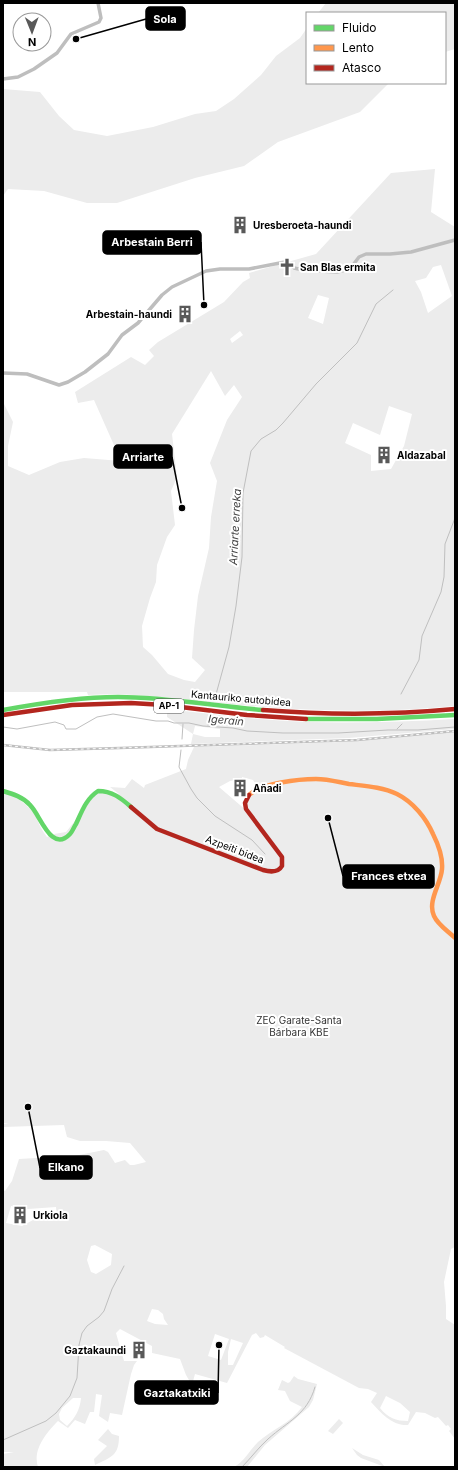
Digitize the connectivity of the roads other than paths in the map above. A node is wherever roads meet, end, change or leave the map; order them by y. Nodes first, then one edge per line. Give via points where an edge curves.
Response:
1 (98, 3) edge
2 (3, 79) edge
3 (455, 240) edge
4 (3, 373) edge
5 (455, 709) edge
6 (3, 710) edge
7 (3, 715) edge
8 (455, 715) edge
9 (3, 791) edge
10 (455, 938) edge

1 - 2 street via 100,20 97,24 71,34 57,53 37,68
3 - 4 street via 411,252 366,254 359,257 351,268 337,272 302,270 285,262 249,269 206,271 165,292 138,323 122,335 102,360 68,382 58,385 27,374
5 - 6 main road, Kantauriko autobidea / AP-1 via 388,713 313,713 245,709 150,698 110,697 62,700
7 - 8 main road, Kantauriko autobidea / AP-1 via 62,706 117,703 156,704 302,718 372,719
9 - 10 main road, Azpeiti bidea via 31,805 47,833 54,838 67,838 91,796 100,791 109,792 157,828 272,872 281,868 283,859 246,809 246,800 252,792 272,784 317,779 386,791 400,796 413,806 434,836 441,854 442,868 432,910 437,920

